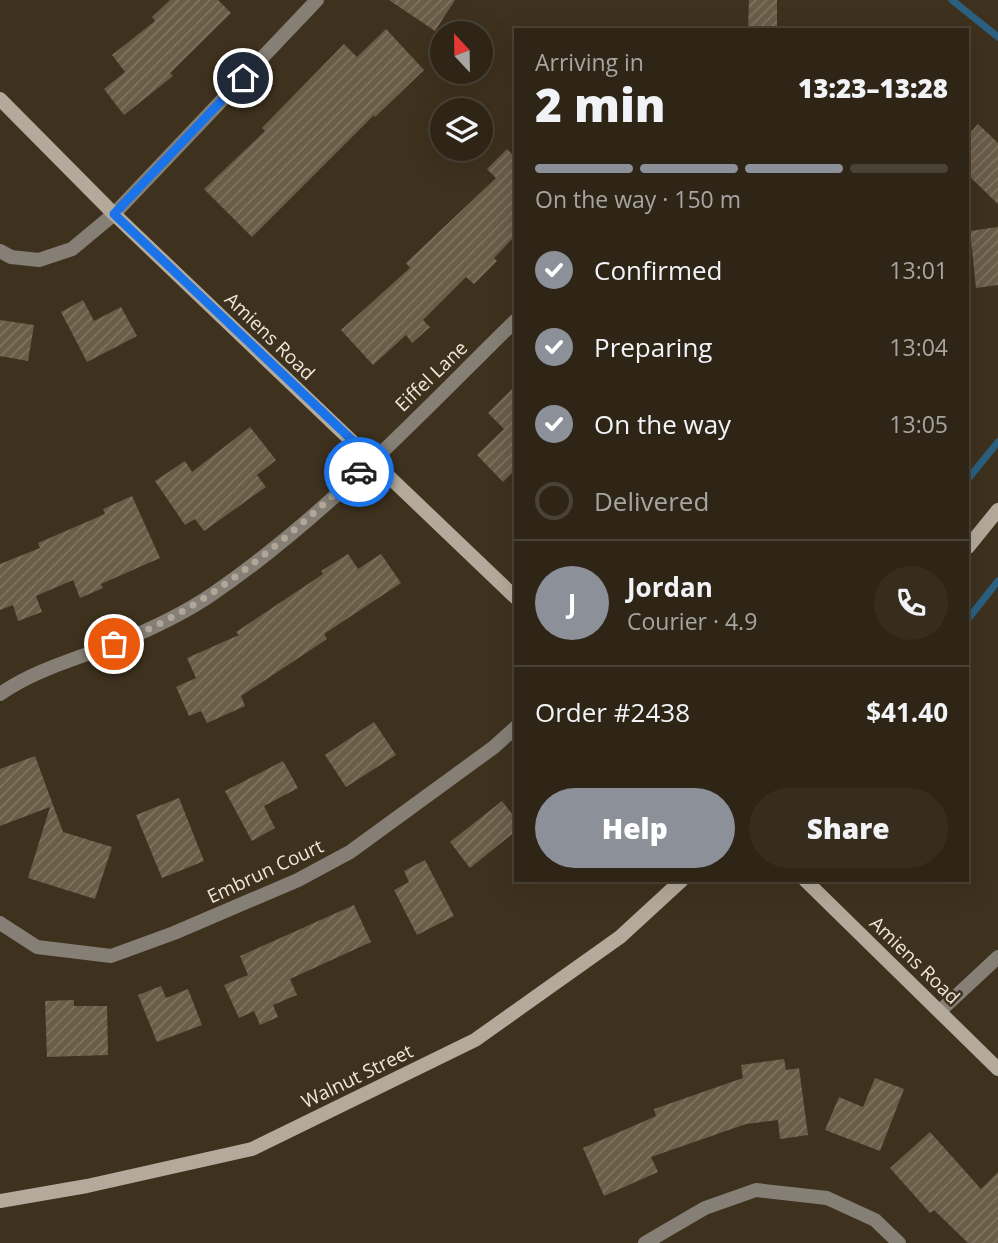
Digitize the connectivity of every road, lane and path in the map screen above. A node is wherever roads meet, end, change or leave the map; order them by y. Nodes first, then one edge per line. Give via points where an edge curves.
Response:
1 (317, 0) edge
2 (3, 108) edge
3 (114, 214) junction
4 (0, 251) edge
5 (514, 322) edge
6 (373, 460) junction
7 (998, 510) edge
8 (969, 546) edge
9 (514, 596) edge
10 (0, 694) edge
11 (514, 729) edge
12 (679, 882) edge
13 (807, 882) edge
14 (0, 923) edge
15 (998, 957) edge
16 (940, 1011) junction
17 (998, 1069) edge
18 (0, 1201) edge
19 (645, 1243) edge
20 (899, 1243) edge

1 - 3 street
2 - 3 street, Amiens Road
3 - 4 street via 72,248 39,261
3 - 6 street, Amiens Road
5 - 6 street, Eiffel Lane
6 - 9 street, Amiens Road
6 - 10 street via 296,531 210,596 136,635 23,678
7 - 8 street
11 - 14 street, Embrun Court via 350,852 298,880 174,933 111,956 37,947
12 - 18 street, Walnut Street via 620,937 475,1040 252,1149
13 - 16 street, Amiens Road
15 - 16 street
16 - 17 street, Amiens Road
19 - 20 street via 705,1208 756,1190 827,1198 875,1220

